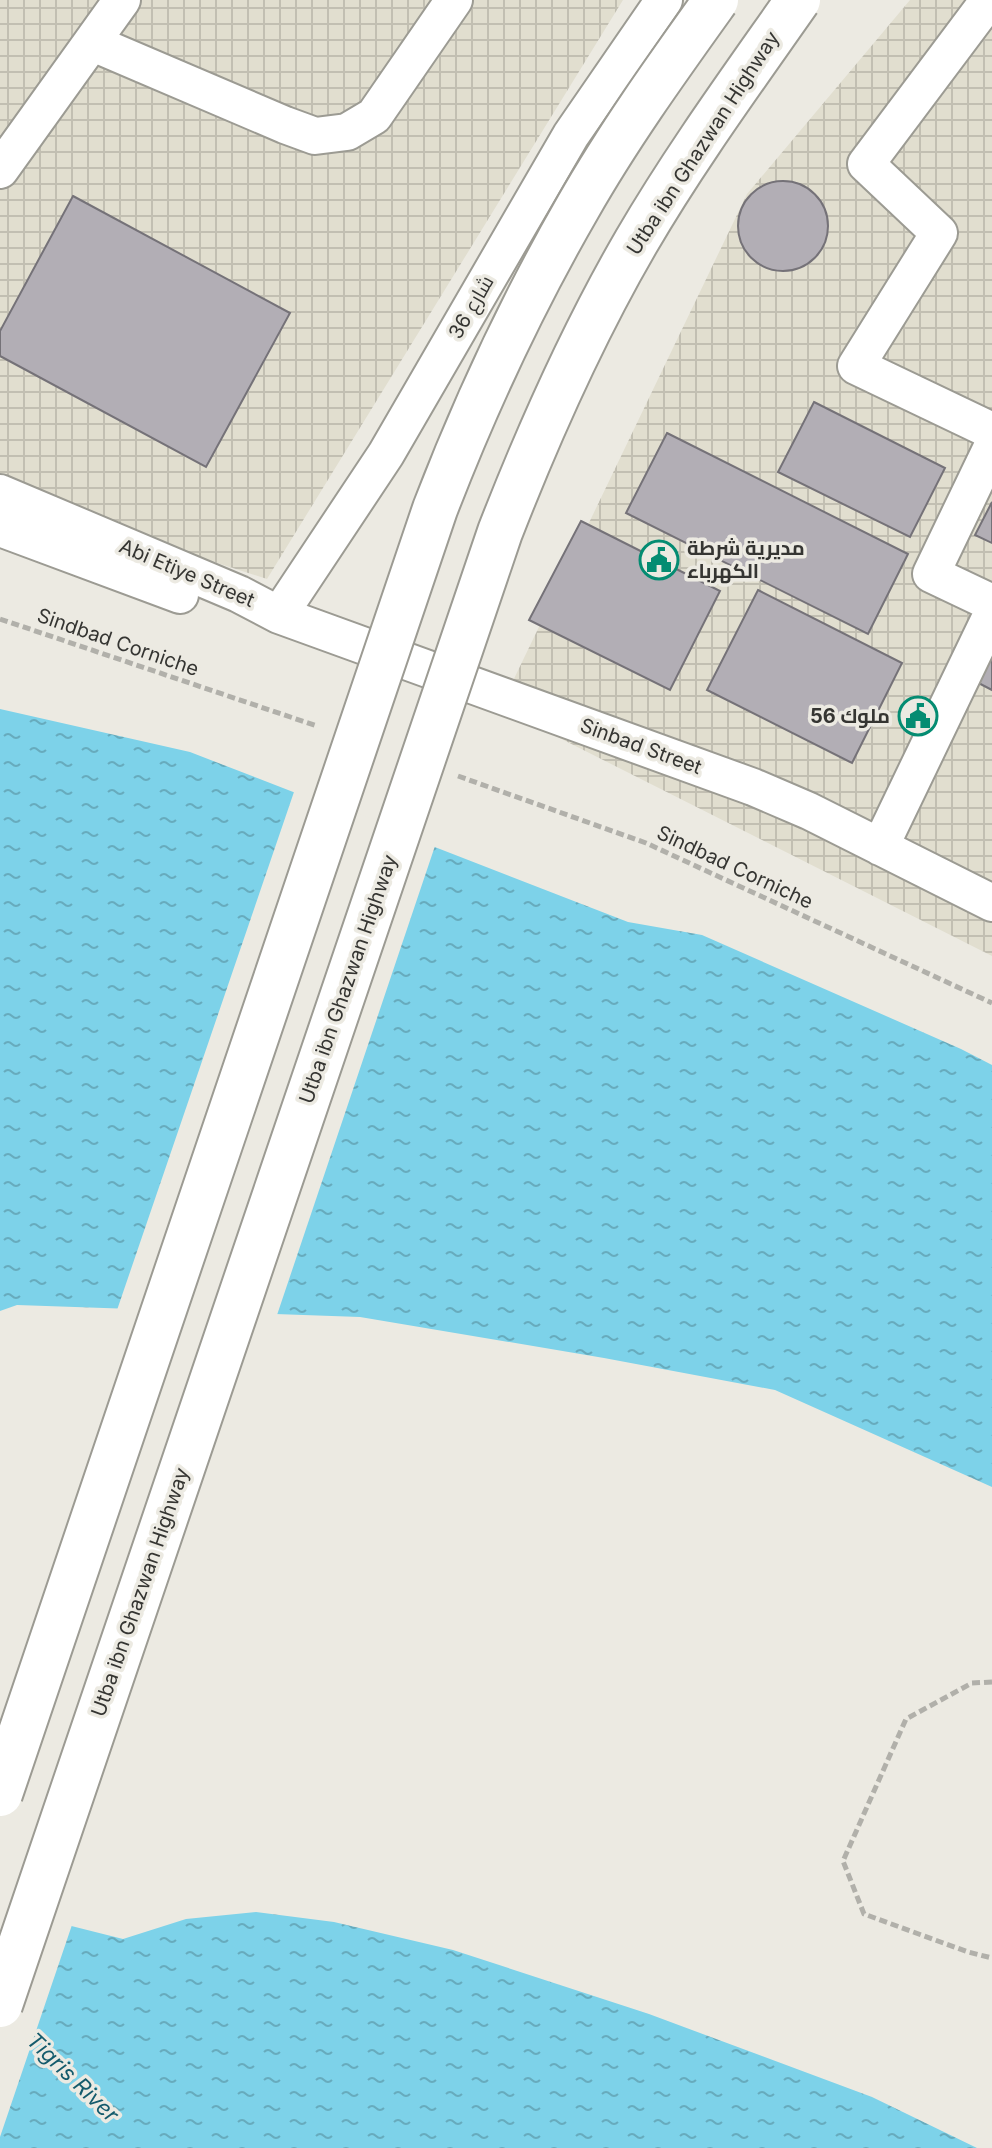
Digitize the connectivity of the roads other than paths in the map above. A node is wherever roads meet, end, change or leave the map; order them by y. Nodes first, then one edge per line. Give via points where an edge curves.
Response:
1 (122, 0) edge
2 (454, 0) edge
3 (664, 0) edge
4 (716, 0) edge
5 (798, 0) edge
6 (989, 0) edge
7 (93, 43) junction
8 (0, 170) edge
9 (992, 431) edge
10 (992, 447) edge
11 (0, 493) edge
12 (0, 528) edge
13 (992, 603) edge
14 (992, 614) edge
15 (279, 615) junction
16 (880, 847) junction
17 (992, 903) edge
18 (0, 1794) edge
19 (0, 2005) edge

1 - 7 street
2 - 7 street via 374,116 347,132 315,136
3 - 15 street, شارع 36 via 571,135 386,454
4 - 18 highway, bridge via 579,205 500,354 460,444
5 - 19 highway, Utba ibn Ghazwan Highway, bridge via 636,243 529,458
6 - 9 street via 866,164 939,233 856,366
7 - 8 street
10 - 13 street via 931,574
11 - 15 street, Abi Etiye Street
12 - 15 street, Abi Etiye Street via 222,610
14 - 16 street
15 - 16 street, Sinbad Street via 753,787
16 - 17 street, Sinbad Street

